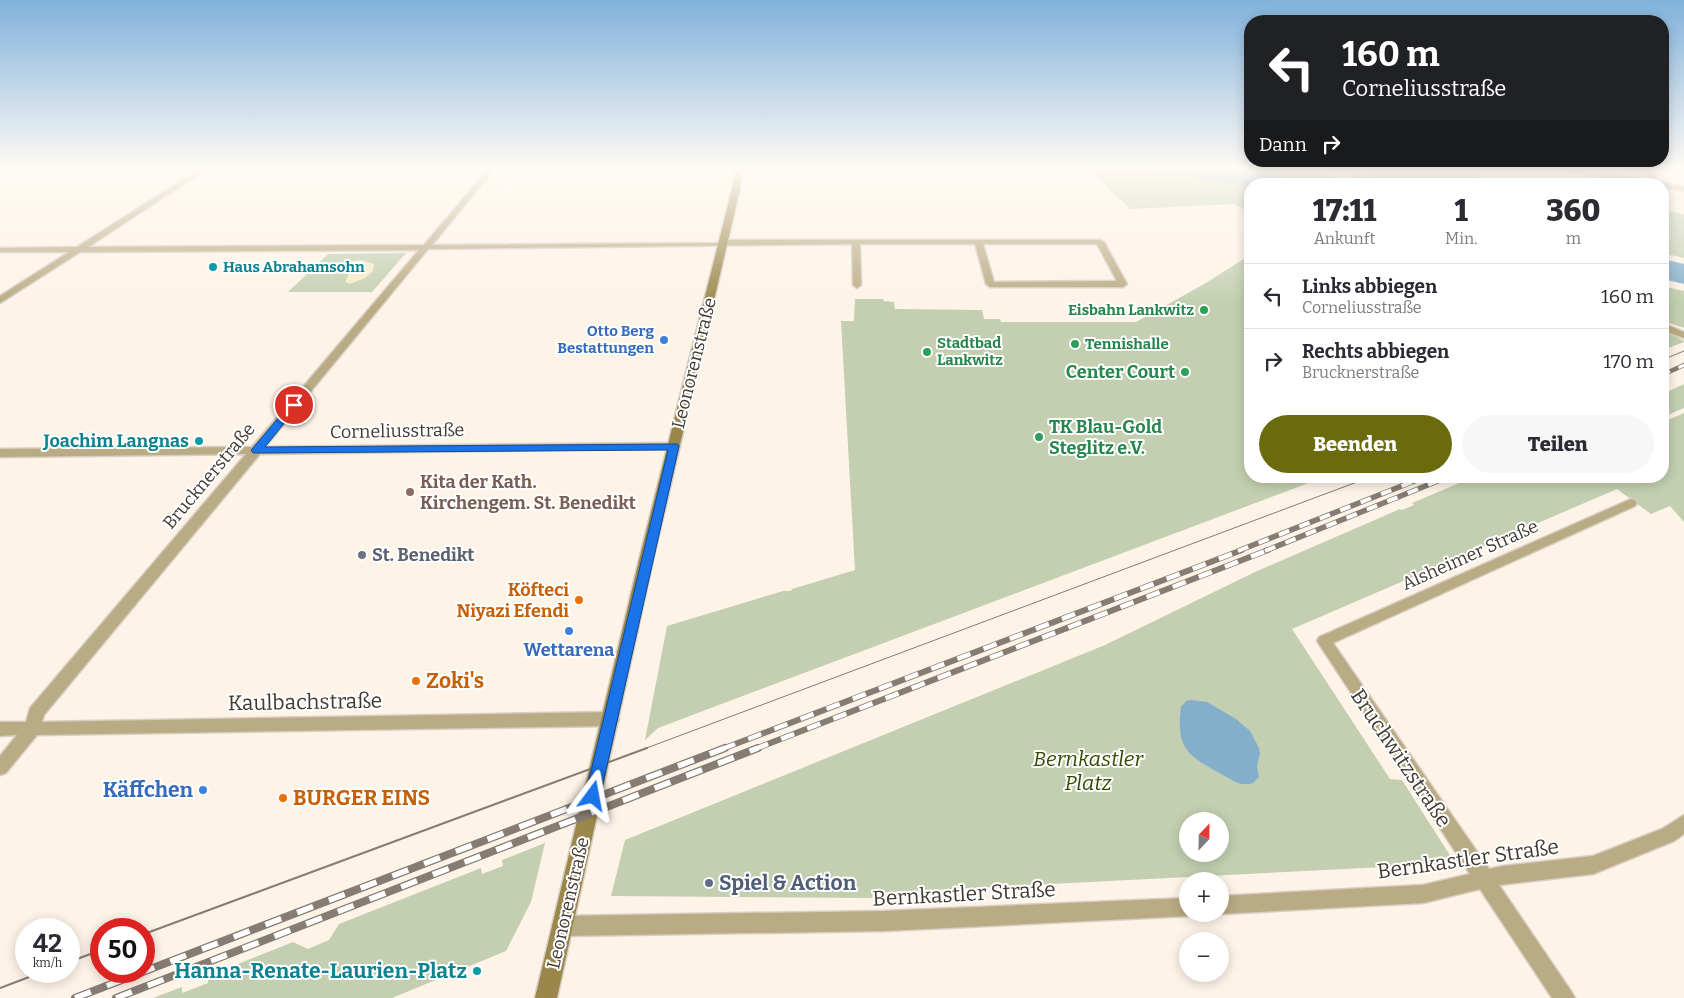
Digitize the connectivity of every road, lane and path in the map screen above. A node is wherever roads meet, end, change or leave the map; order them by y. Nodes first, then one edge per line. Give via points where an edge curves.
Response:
1 (135, 214) edge
2 (454, 214) edge
3 (730, 214) edge
4 (856, 242) junction
5 (978, 242) junction
6 (723, 244) junction
7 (426, 247) junction
8 (0, 250) edge
9 (78, 250) junction
10 (857, 285) dead end
11 (0, 300) edge
12 (1669, 329) edge
13 (1684, 335) edge
14 (674, 446) junction
15 (256, 450) junction
16 (0, 453) edge
17 (1631, 503) dead end
18 (1324, 641) joint
19 (611, 719) junction
20 (32, 729) junction
21 (0, 730) edge
22 (0, 768) edge
23 (1684, 823) edge
24 (1484, 880) junction
25 (1229, 905) edge
26 (1179, 907) edge
27 (562, 926) junction
28 (546, 998) edge
29 (1564, 998) edge

1 - 9 street
2 - 7 street, Brucknerstraße
3 - 6 main road, Leonorenstraße
4 - 5 street
4 - 6 street
4 - 10 street
5 - 5 street via 1100,242 1123,284 993,286
6 - 7 street
6 - 14 main road, Leonorenstraße
7 - 9 street
7 - 15 street, Brucknerstraße
8 - 9 street
9 - 11 street
12 - 13 street
14 - 15 street, Corneliusstraße
14 - 19 main road, Leonorenstraße
15 - 16 street, Corneliusstraße
15 - 20 street, Brucknerstraße via 36,713
17 - 18 street, Alsheimer Straße
18 - 24 street, Bruchwitzstraße
19 - 20 street, Kaulbachstraße
19 - 27 main road, Leonorenstraße
20 - 21 street, Kaulbachstraße
20 - 22 street, Brucknerstraße
23 - 24 street, Bernkastler Straße via 1668,835 1593,865
24 - 25 street, Bernkastler Straße via 1423,894
24 - 29 street, Bruchwitzstraße
26 - 27 street, Bernkastler Straße via 884,922
27 - 28 main road, Leonorenstraße

